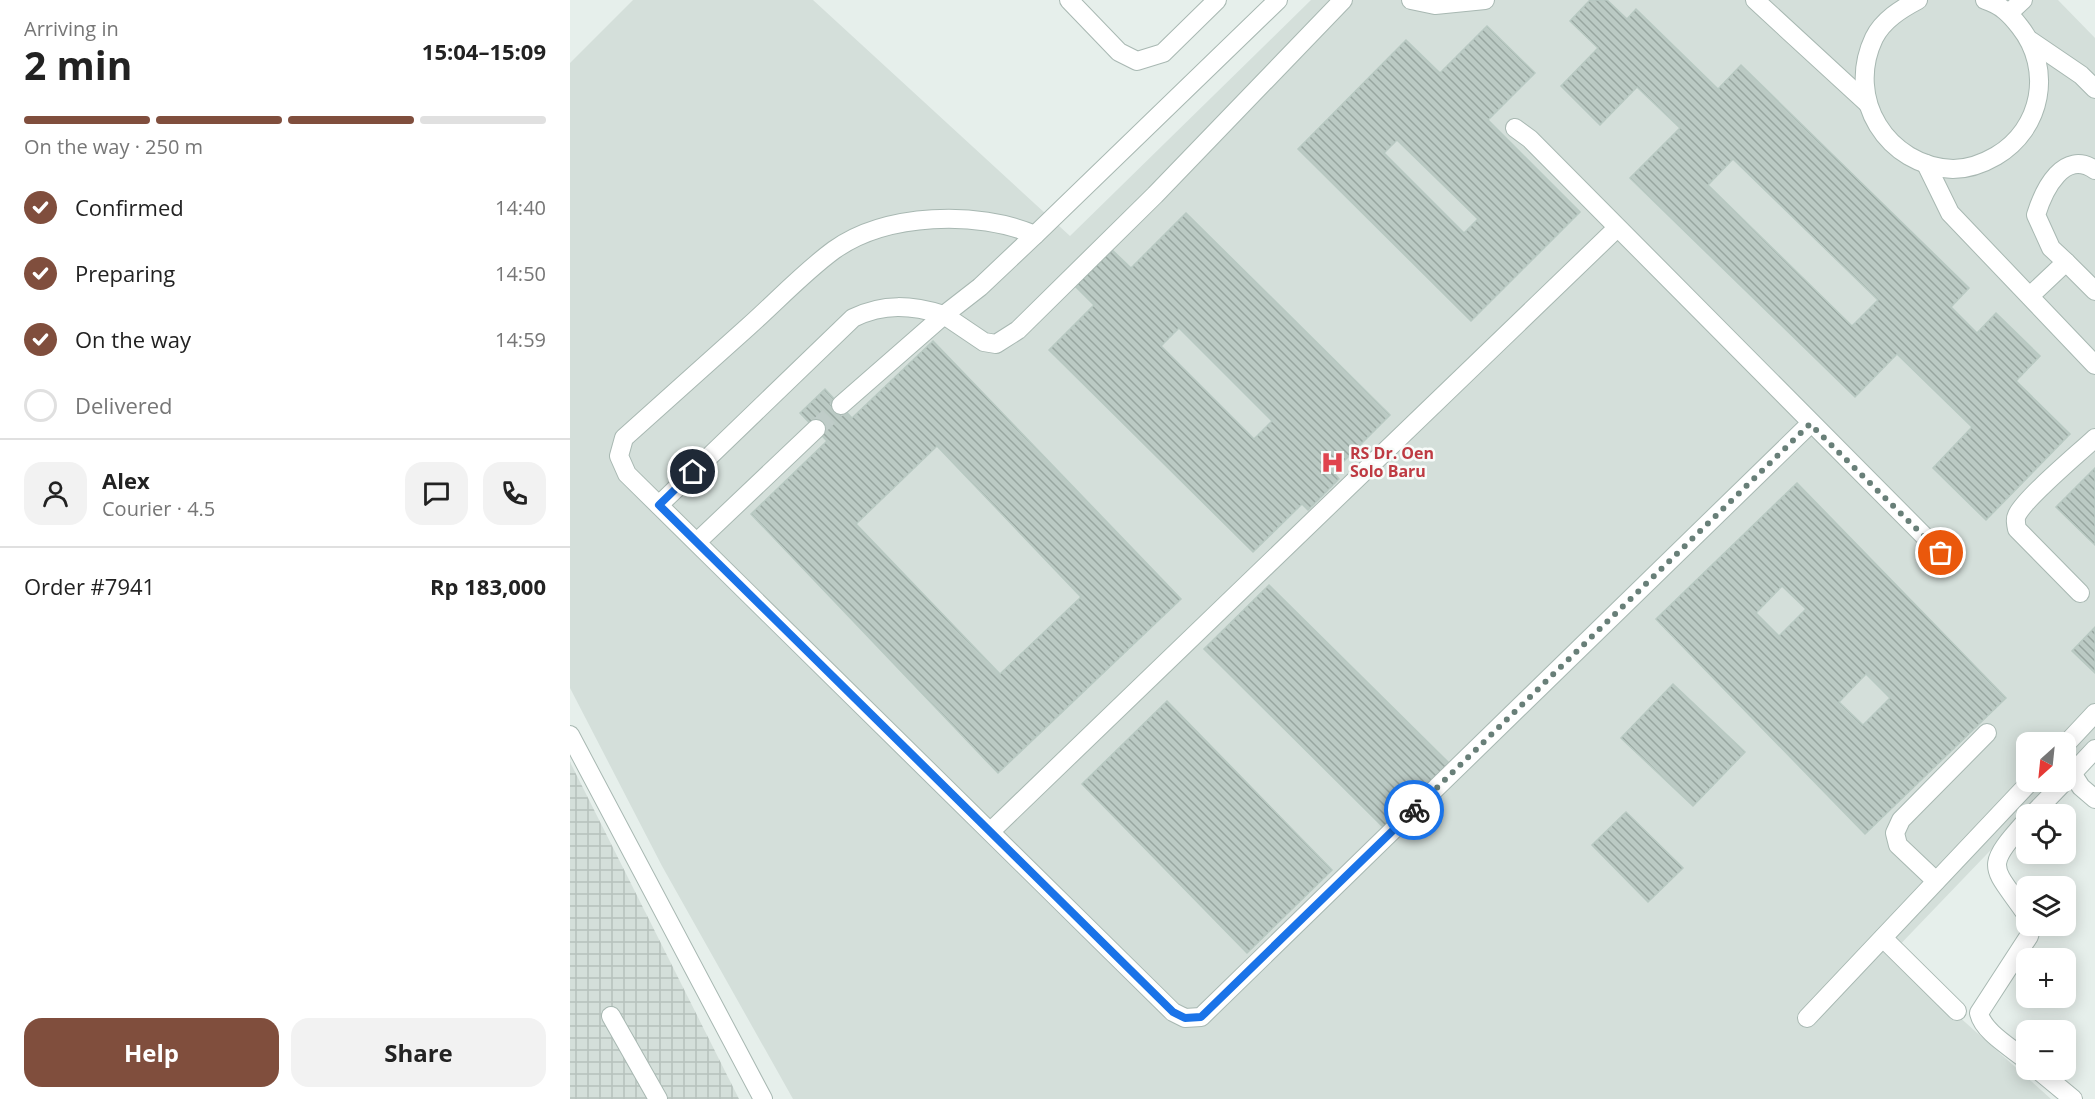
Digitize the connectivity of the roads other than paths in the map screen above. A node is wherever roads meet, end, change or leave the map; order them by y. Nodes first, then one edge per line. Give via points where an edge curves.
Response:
1 (1069, 0) edge
2 (1216, 0) edge
3 (1278, 0) edge
4 (1343, 0) edge
5 (1411, 0) edge
6 (1485, 0) edge
7 (1755, 0) edge
8 (1918, 0) edge
9 (2023, 0) edge
10 (1990, 1) edge
11 (2009, 13) junction
12 (2031, 41) junction
13 (2095, 89) edge
14 (1867, 103) junction
15 (1515, 128) dead end
16 (1926, 164) junction
17 (2095, 170) edge
18 (1617, 228) junction
19 (1035, 235) junction
20 (2066, 262) junction
21 (2095, 291) edge
22 (2030, 297) junction
23 (944, 315) junction
24 (2095, 365) edge
25 (841, 405) tunnel mouth
26 (1810, 424) junction
27 (816, 429) tunnel mouth
28 (2095, 438) edge
29 (659, 505) junction
30 (698, 542) junction
31 (1941, 553) dead end
32 (2080, 593) dead end
33 (2095, 713) edge
34 (2076, 733) edge
35 (1987, 734) dead end
36 (570, 735) edge
37 (2095, 749) edge
38 (2076, 769) edge
39 (2076, 784) edge
40 (2021, 792) edge
41 (2054, 792) edge
42 (2095, 799) edge
43 (2042, 804) edge
44 (991, 831) junction
45 (2016, 833) edge
46 (1936, 881) junction
47 (2016, 899) edge
48 (2029, 936) edge
49 (1883, 938) junction
50 (1957, 1011) dead end
51 (611, 1016) dead end
52 (1806, 1018) dead end
53 (2016, 1052) edge
54 (2050, 1080) edge
55 (658, 1099) edge
56 (763, 1099) edge
57 (2073, 1099) edge

1 - 2 street via 1119,52 1137,61 1163,53
3 - 19 street
4 - 23 street via 1018,330 996,344 984,342
5 - 6 street via 1435,5
7 - 14 street
8 - 14 street via 1896,11 1875,37 1864,69
9 - 11 street
10 - 11 street
11 - 12 street
12 - 13 street
12 - 16 street via 2040,69 2039,98 2028,126 2016,141 1983,163 1955,169
14 - 16 street via 1888,141 1906,156
15 - 18 street
16 - 22 street via 1950,213
17 - 20 street via 2085,164 2071,164 2048,184 2040,200 2036,215 2041,228 2051,248
18 - 26 street
18 - 44 street
19 - 23 street
19 - 29 street via 982,220 956,219 890,225 835,249 624,438 619,456 627,474
20 - 21 street
20 - 22 street
22 - 24 street
23 - 25 street
23 - 29 street via 891,306 871,309 853,318
26 - 31 street
26 - 44 street via 1201,1017 1185,1018 1161,1002
27 - 30 street
28 - 32 street via 2017,513 2015,521 2017,529
29 - 30 street
30 - 44 street
33 - 34 street
35 - 46 street via 1901,820 1895,832 1898,845
36 - 56 street
37 - 38 street
39 - 42 street
40 - 46 street
41 - 43 street
45 - 47 street via 2001,849 1996,866
46 - 49 street
48 - 53 street via 1979,1013 1980,1020
49 - 50 street
49 - 52 street
51 - 55 street
54 - 57 street

